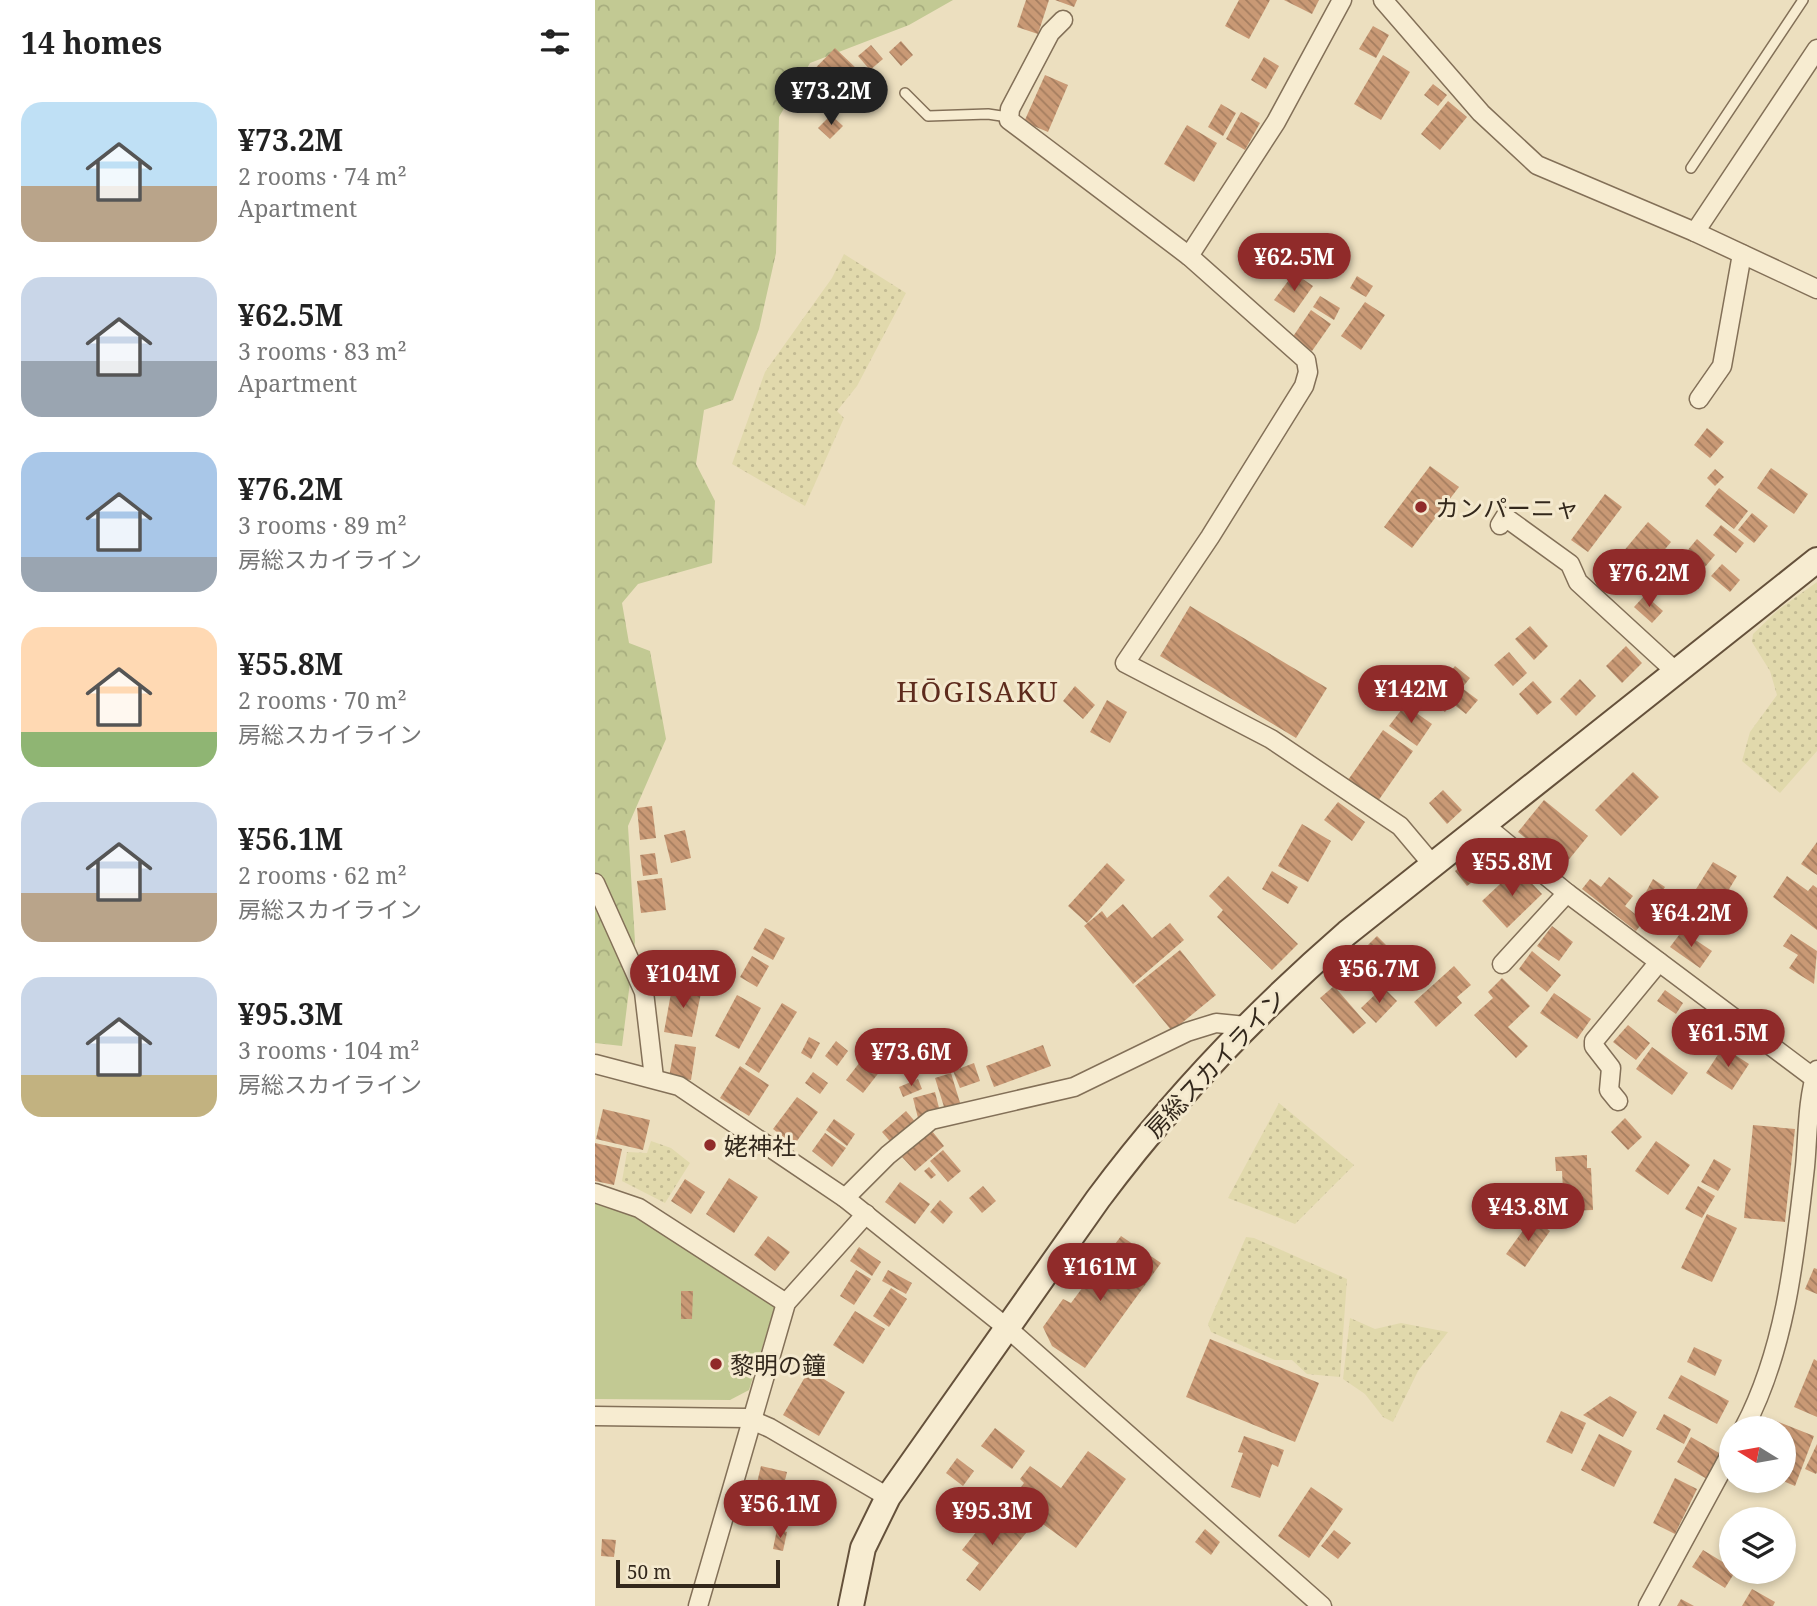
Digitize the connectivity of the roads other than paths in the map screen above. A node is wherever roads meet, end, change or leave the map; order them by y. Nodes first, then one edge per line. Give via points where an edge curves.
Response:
1 (1342, 0) edge
2 (1383, 0) edge
3 (1803, 0) edge
4 (1063, 20) dead end
5 (1817, 49) edge
6 (905, 93) dead end
7 (1008, 117) junction
8 (1691, 167) dead end
9 (1695, 232) junction
10 (1742, 254) junction
11 (1189, 256) junction
12 (1817, 289) edge
13 (1699, 399) dead end
14 (1500, 525) dead end
15 (1817, 560) edge
16 (1675, 671) junction
17 (1482, 824) junction
18 (1432, 864) junction
19 (595, 883) edge
20 (1567, 893) junction
21 (1659, 962) junction
22 (1502, 964) dead end
23 (1247, 1026) junction
24 (595, 1064) edge
25 (1816, 1074) edge
26 (654, 1078) junction
27 (1618, 1101) dead end
28 (1812, 1148) edge
29 (595, 1193) edge
30 (845, 1198) junction
31 (866, 1214) junction
32 (786, 1303) junction
33 (1006, 1327) junction
34 (595, 1416) edge
35 (1750, 1416) edge
36 (752, 1420) junction
37 (1719, 1475) edge
38 (888, 1497) junction
39 (698, 1606) edge
40 (852, 1606) edge
41 (1322, 1606) edge
42 (1648, 1606) edge

1 - 11 street via 1276,122
2 - 9 street via 1481,113 1537,165
3 - 8 lane
4 - 7 street via 1050,33
5 - 9 street
6 - 7 lane via 927,116
7 - 11 street
9 - 10 street
10 - 12 street
10 - 13 street via 1722,366
11 - 18 street via 1306,360 1308,372 1304,386 1210,537 1125,663 1271,738 1400,826
14 - 16 street via 1505,517 1570,564 1578,582
15 - 16 main road, 房総スカイライン
16 - 17 main road, 房総スカイライン
17 - 18 main road, 房総スカイライン
17 - 20 street
18 - 23 main road, 房総スカイライン via 1280,991
19 - 26 street via 644,992
20 - 21 street
20 - 22 street
21 - 25 street
21 - 27 street via 1594,1041 1611,1068 1609,1090
23 - 30 street via 1216,1023 1187,1032 1074,1087 931,1120
23 - 33 main road, 房総スカイライン via 1132,1153
24 - 26 street
25 - 28 street
26 - 30 street via 679,1086
28 - 35 street via 1780,1330
29 - 32 street via 639,1208
30 - 31 street
31 - 32 street
31 - 33 street
32 - 36 street
33 - 38 main road, 房総スカイライン
33 - 41 street
34 - 36 street
36 - 38 street
36 - 39 street
37 - 42 street
38 - 40 main road, 房総スカイライン via 863,1548

